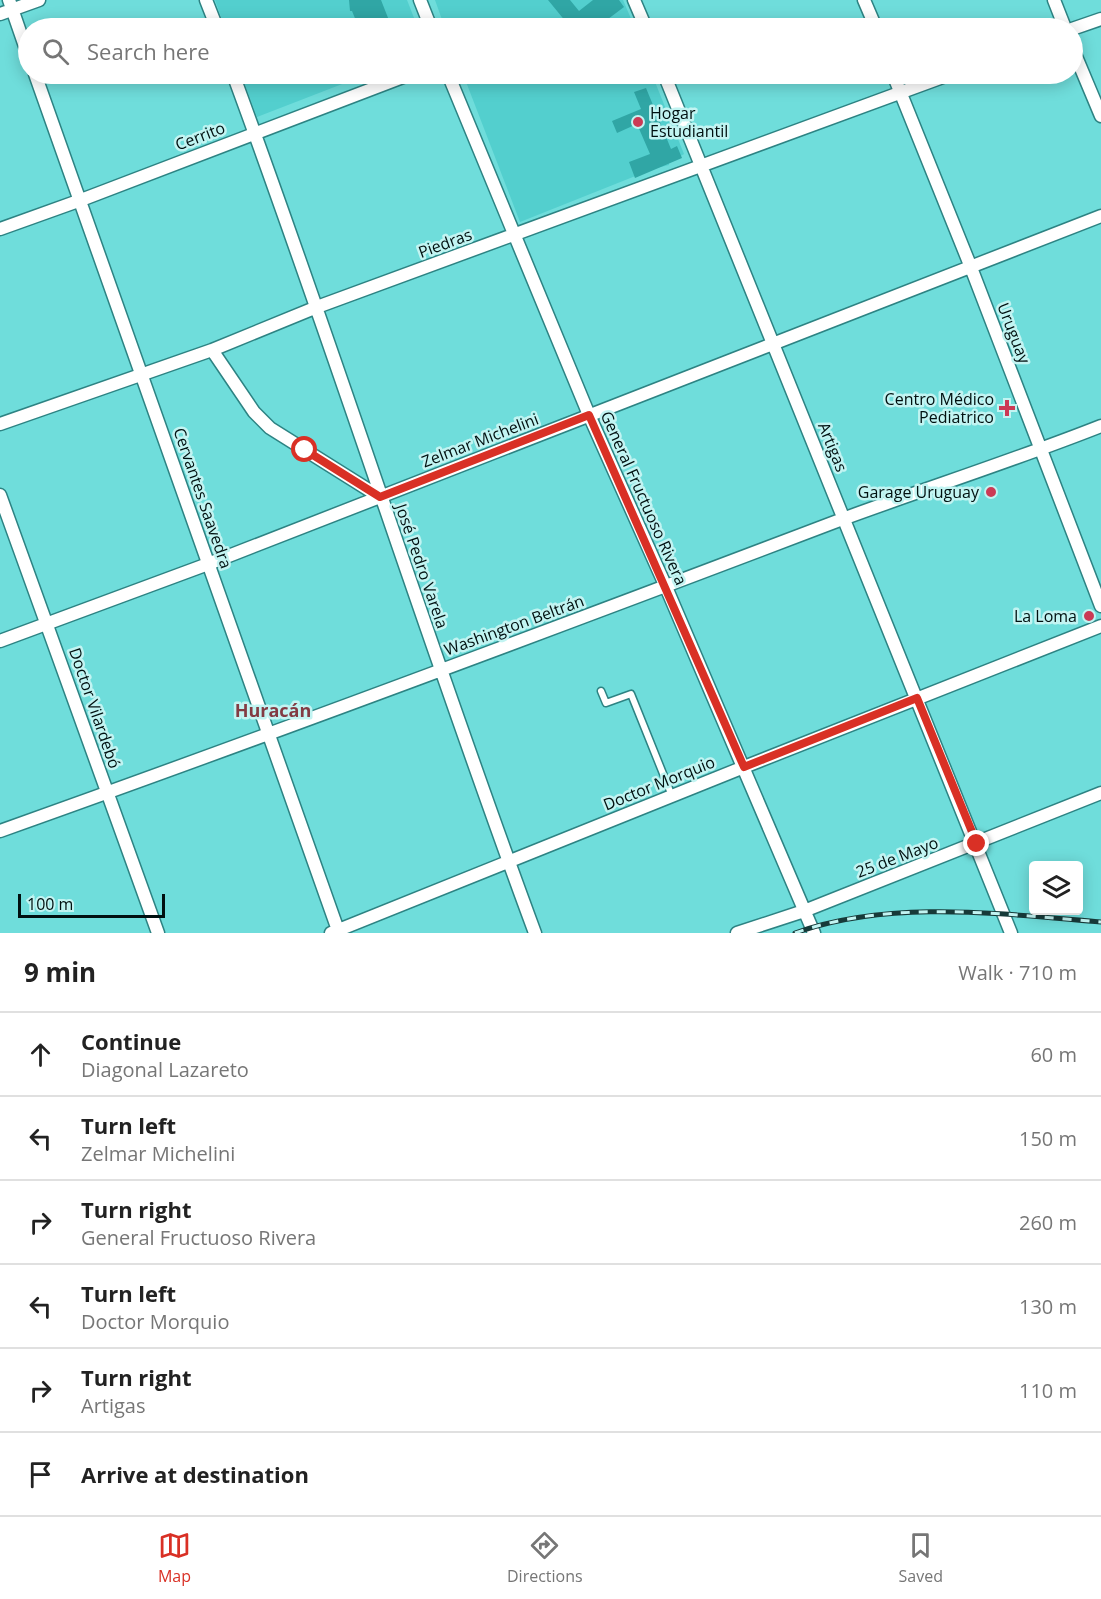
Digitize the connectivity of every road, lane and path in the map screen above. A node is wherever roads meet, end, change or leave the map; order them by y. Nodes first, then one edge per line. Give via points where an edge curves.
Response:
1 (39, 0) edge
2 (206, 0) edge
3 (420, 0) edge
4 (634, 0) edge
5 (864, 0) edge
6 (1054, 0) edge
7 (7, 8) edge
8 (213, 18) edge
9 (427, 18) edge
10 (642, 18) edge
11 (872, 18) edge
12 (1061, 18) edge
13 (1101, 19) edge
14 (1083, 25) edge
15 (18, 33) edge
16 (1083, 73) edge
17 (39, 84) edge
18 (237, 84) edge
19 (384, 84) edge
20 (452, 84) edge
21 (668, 84) edge
22 (897, 84) edge
23 (923, 84) edge
24 (900, 92) junction
25 (1101, 116) edge
26 (255, 132) junction
27 (701, 164) junction
28 (81, 200) junction
29 (1101, 216) edge
30 (0, 229) edge
31 (515, 235) junction
32 (970, 265) junction
33 (317, 307) junction
34 (773, 343) junction
35 (212, 350) junction
36 (142, 374) junction
37 (589, 415) junction
38 (0, 424) edge
39 (1101, 426) edge
40 (1040, 450) junction
41 (0, 495) edge
42 (380, 497) junction
43 (845, 519) junction
44 (208, 564) junction
45 (666, 587) junction
46 (1101, 606) edge
47 (47, 622) junction
48 (1101, 626) edge
49 (0, 641) edge
50 (441, 669) junction
51 (601, 691) dead end
52 (917, 698) junction
53 (268, 733) junction
54 (744, 767) junction
55 (107, 793) junction
56 (1101, 793) edge
57 (672, 796) junction
58 (0, 831) edge
59 (977, 844) junction
60 (509, 862) junction
61 (804, 911) junction
62 (336, 932) edge
63 (158, 933) edge
64 (535, 933) edge
65 (737, 933) edge
66 (814, 933) edge
67 (1011, 933) edge

1 - 7 street
2 - 8 street
3 - 9 street
4 - 10 street
5 - 11 street
6 - 12 street
7 - 15 street
13 - 14 street
16 - 25 street
17 - 28 street, Cervantes Saavedra
18 - 26 street, José Pedro Varela
19 - 26 street, Cerrito
20 - 31 street, General Fructuoso Rivera
21 - 27 street, Artigas
22 - 24 street, Uruguay
23 - 24 street, Piedras
24 - 27 street, Piedras
24 - 32 street, Uruguay
26 - 28 street, Cerrito
26 - 33 street, José Pedro Varela
27 - 31 street, Piedras
27 - 34 street, Artigas
28 - 30 street, Cerrito
28 - 36 street, Cervantes Saavedra
29 - 32 street, Zelmar Michelini
31 - 33 street, Piedras
31 - 37 street, General Fructuoso Rivera
32 - 34 street, Zelmar Michelini
32 - 40 street, Uruguay
33 - 35 street, Piedras
33 - 42 street, José Pedro Varela
34 - 37 street, Zelmar Michelini
34 - 43 street, Artigas
35 - 36 street, Piedras
35 - 42 street via 249,405 270,428
36 - 38 street, Piedras
36 - 44 street, Cervantes Saavedra
37 - 42 street, Zelmar Michelini
37 - 45 street, General Fructuoso Rivera
39 - 40 street, Washington Beltrán
40 - 43 street, Washington Beltrán
40 - 46 street, Uruguay
41 - 47 street, Doctor Vilardebó
42 - 44 street, Zelmar Michelini
42 - 50 street, José Pedro Varela
43 - 45 street, Washington Beltrán
43 - 52 street, Artigas
44 - 47 street, Zelmar Michelini
44 - 53 street, Cervantes Saavedra
45 - 50 street, Washington Beltrán
45 - 54 street, General Fructuoso Rivera
47 - 49 street, Zelmar Michelini
47 - 55 street, Doctor Vilardebó
48 - 52 street, Doctor Morquio
50 - 53 street, Washington Beltrán
50 - 60 street, José Pedro Varela
51 - 57 lane via 606,703 631,694
52 - 54 street, Doctor Morquio
52 - 59 street, Artigas
53 - 55 street, Washington Beltrán
53 - 62 street, Cervantes Saavedra
54 - 57 street, Doctor Morquio
54 - 61 street, General Fructuoso Rivera
55 - 58 street, Washington Beltrán
55 - 63 street, Doctor Vilardebó
56 - 59 street, 25 de Mayo
57 - 60 street, Doctor Morquio
59 - 61 street, 25 de Mayo
59 - 67 street, Artigas
60 - 62 street, Doctor Morquio
60 - 64 street, José Pedro Varela
61 - 65 street, 25 de Mayo
61 - 66 street, General Fructuoso Rivera

